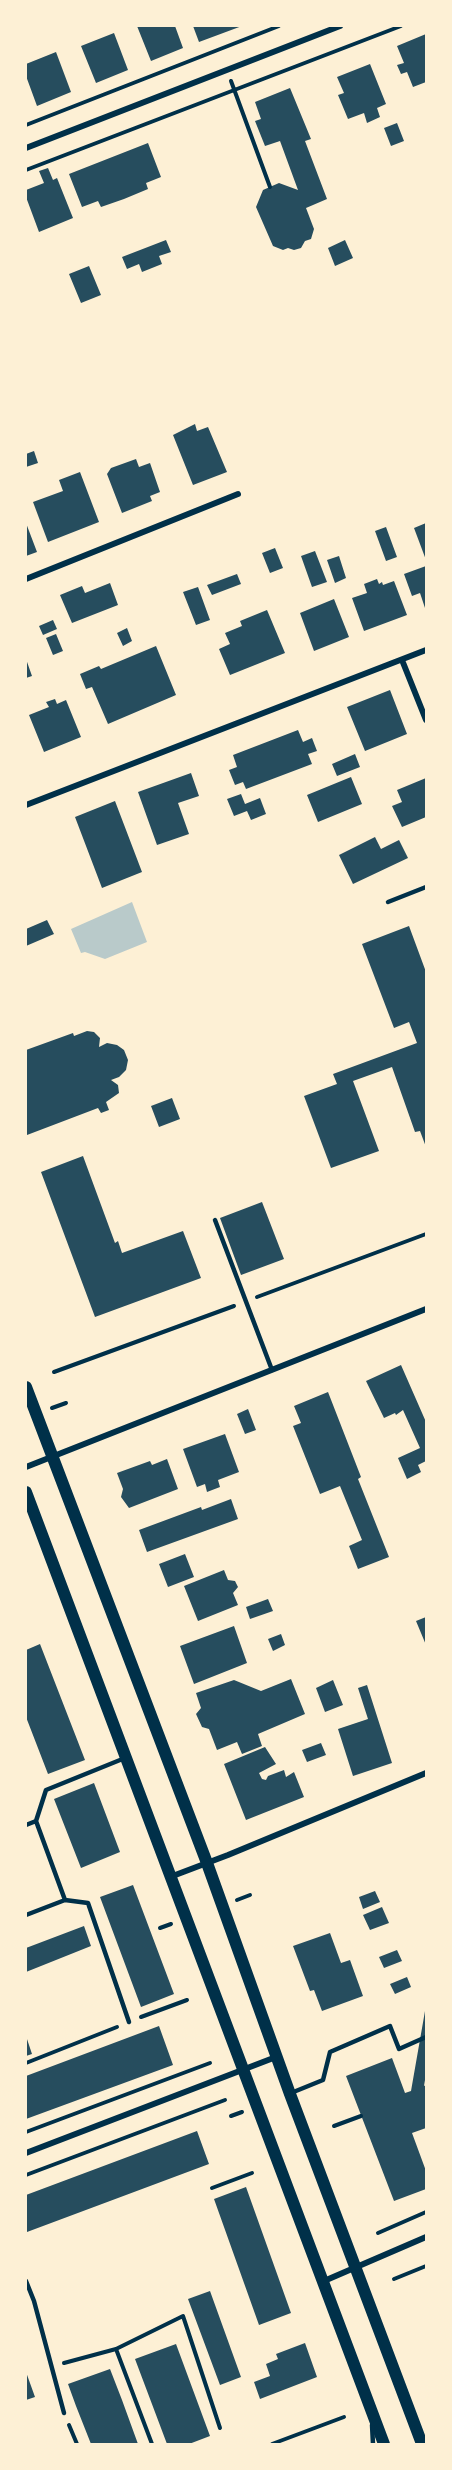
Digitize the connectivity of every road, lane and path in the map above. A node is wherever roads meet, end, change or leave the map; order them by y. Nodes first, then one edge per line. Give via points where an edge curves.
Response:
1 (279, 26) edge
2 (340, 26) edge
3 (401, 26) edge
4 (227, 69) junction
5 (234, 90) junction
6 (26, 125) edge
7 (26, 148) edge
8 (26, 170) edge
9 (270, 187) dead end
10 (238, 494) dead end
11 (26, 579) edge
12 (426, 650) edge
13 (402, 660) junction
14 (426, 720) edge
15 (26, 805) edge
16 (426, 887) edge
17 (388, 902) dead end
18 (215, 1220) dead end
19 (426, 1309) edge
20 (272, 1370) junction
21 (26, 1387) edge
22 (66, 1403) dead end
23 (49, 1409) dead end
24 (52, 1455) junction
25 (26, 1467) edge
26 (26, 1492) edge
27 (125, 1758) junction
28 (426, 1773) edge
29 (36, 1821) junction
30 (26, 1826) edge
31 (207, 1863) junction
32 (169, 1877) junction
33 (65, 1900) junction
34 (26, 1915) edge
35 (187, 2000) dead end
36 (129, 2022) junction
37 (426, 2037) edge
38 (277, 2057) junction
39 (26, 2063) edge
40 (210, 2063) dead end
41 (244, 2068) junction
42 (290, 2094) junction
43 (225, 2100) dead end
44 (243, 2111) dead end
45 (231, 2116) dead end
46 (361, 2116) dead end
47 (334, 2126) dead end
48 (26, 2132) edge
49 (26, 2153) edge
50 (252, 2173) dead end
51 (26, 2175) edge
52 (212, 2188) dead end
53 (426, 2212) edge
54 (378, 2233) dead end
55 (426, 2237) edge
56 (426, 2266) edge
57 (356, 2268) junction
58 (394, 2279) dead end
59 (26, 2281) edge
60 (324, 2282) junction
61 (116, 2349) junction
62 (51, 2366) junction
63 (372, 2410) junction
64 (64, 2413) joint
65 (344, 2417) dead end
66 (220, 2428) dead end
67 (77, 2445) edge
68 (152, 2445) edge
69 (272, 2445) edge
70 (373, 2445) edge
71 (384, 2445) edge
72 (422, 2445) edge

1 - 6 path
2 - 4 street
3 - 5 path
4 - 5 path
4 - 7 street
5 - 8 path
5 - 9 path
10 - 11 street
12 - 13 street
13 - 14 street
13 - 15 street
16 - 17 lane
18 - 20 lane
19 - 20 street
20 - 24 street
21 - 24 main road
22 - 23 path
24 - 25 street
24 - 31 main road
26 - 27 main road
27 - 29 lane via 46,1790
27 - 32 main road
28 - 31 street
29 - 30 lane
29 - 33 lane
31 - 32 street
31 - 38 main road
32 - 41 main road
33 - 34 lane
33 - 36 lane via 88,1903
35 - 36 path
36 - 39 path
37 - 42 lane via 399,2049 390,2026 330,2052 323,2080
38 - 41 street
38 - 42 main road
40 - 48 path
41 - 49 street
41 - 60 main road
42 - 57 main road
43 - 51 path
44 - 45 path
46 - 47 path
50 - 52 path
53 - 54 path
55 - 57 street
56 - 58 path
57 - 60 street
57 - 72 main road
59 - 62 lane
60 - 63 main road
61 - 62 path
61 - 66 path via 183,2316
61 - 68 path
62 - 64 lane
63 - 70 lane
63 - 71 main road
64 - 67 path
65 - 69 path

